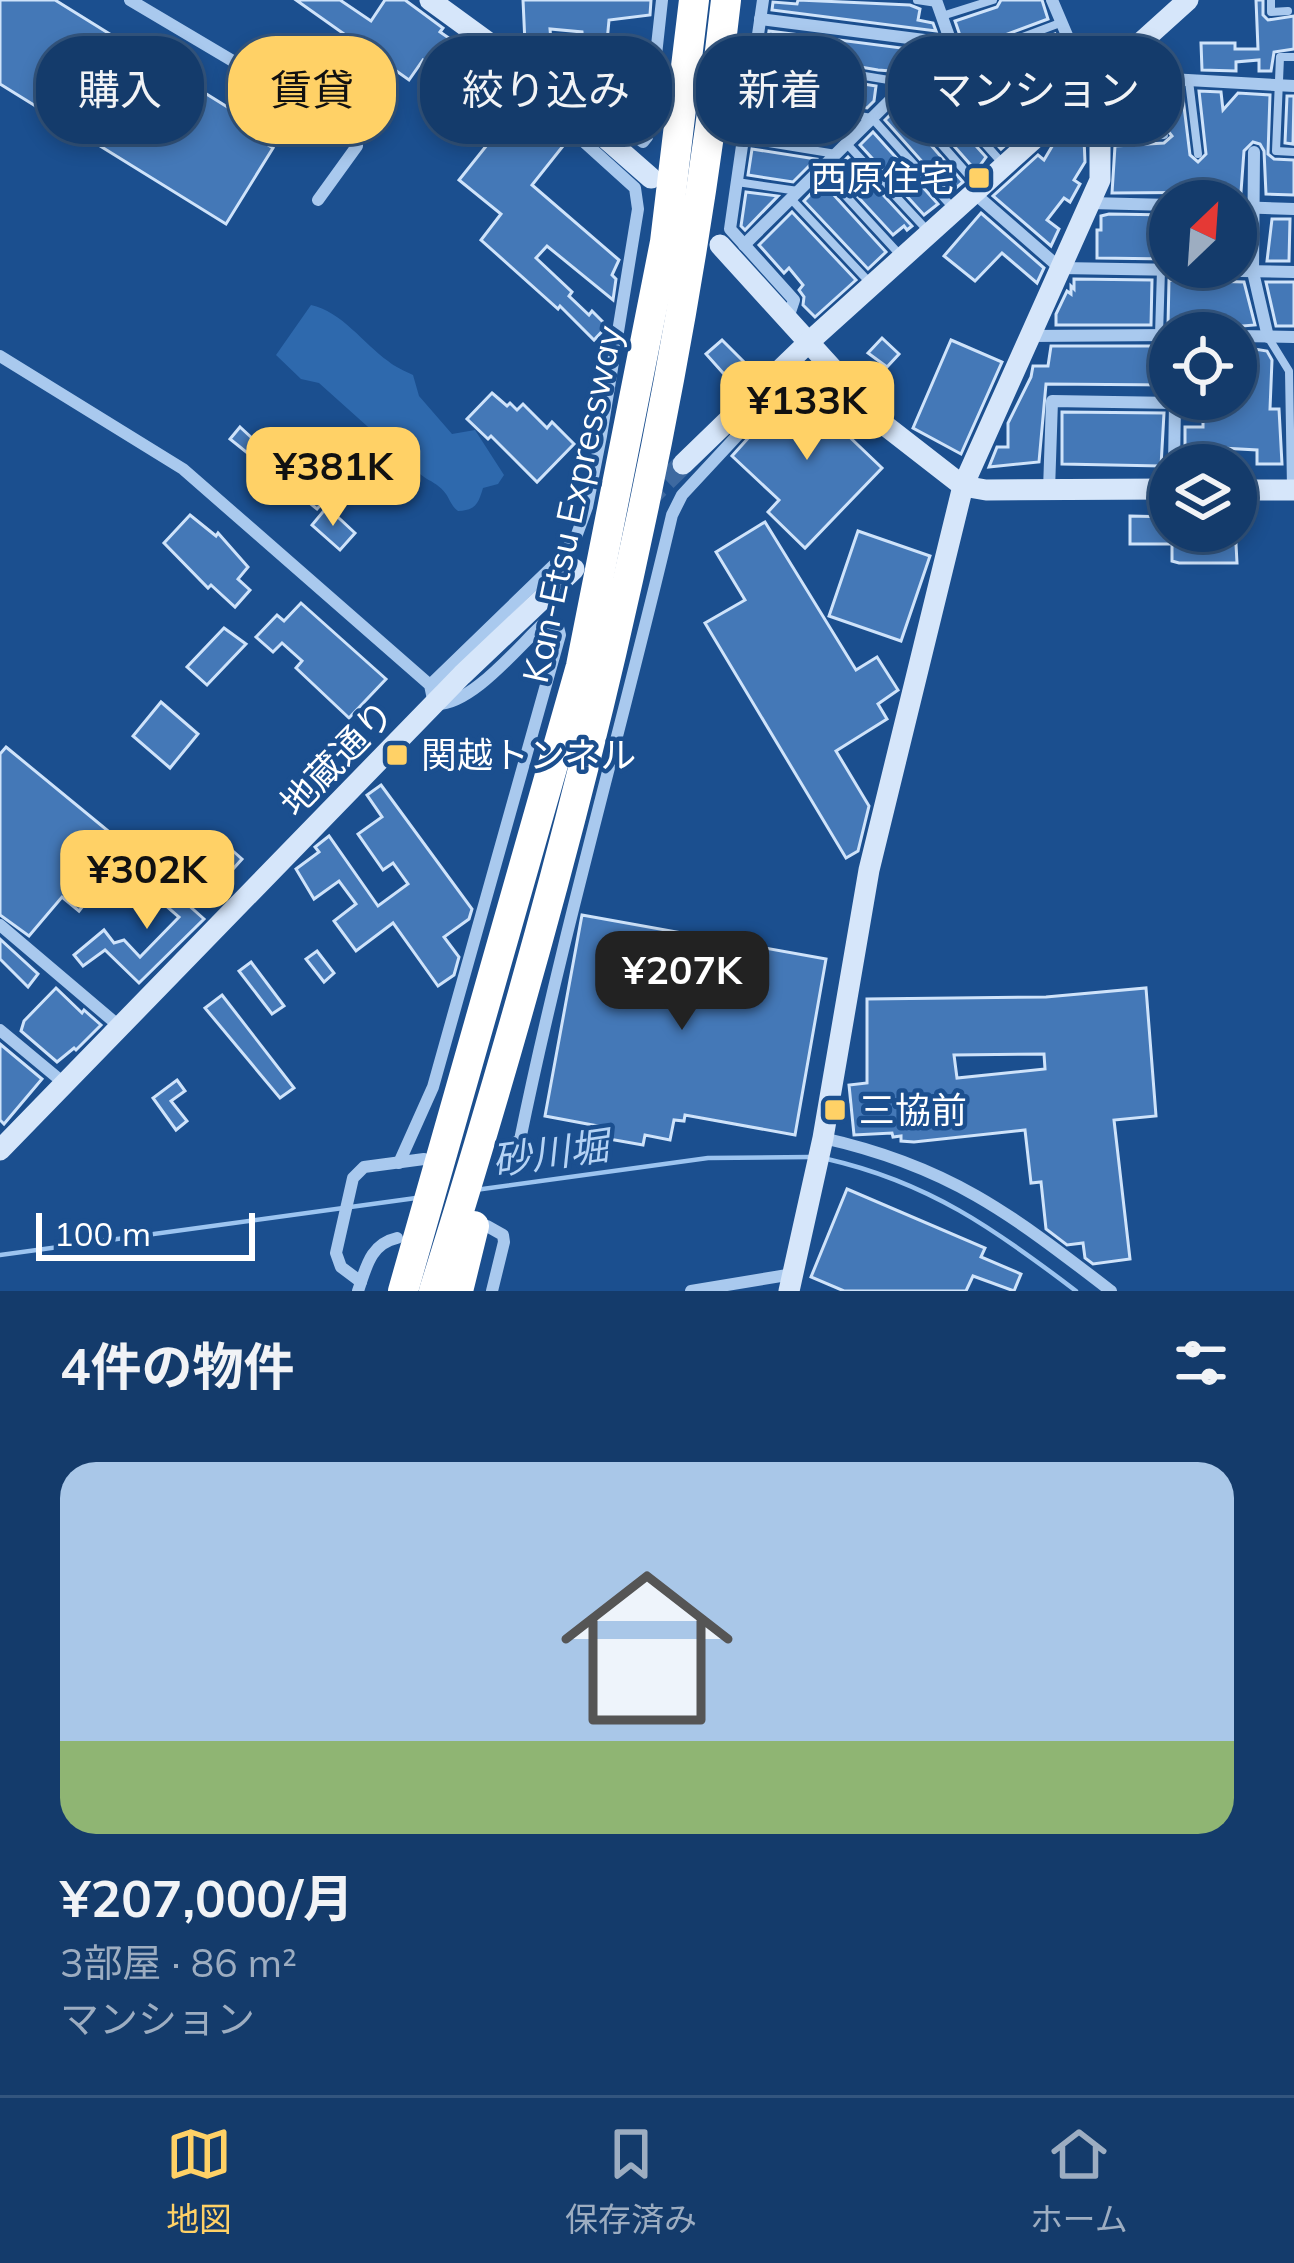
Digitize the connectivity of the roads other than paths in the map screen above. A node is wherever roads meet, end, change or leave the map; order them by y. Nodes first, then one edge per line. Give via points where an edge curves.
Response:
1 (130, 0) edge
2 (430, 0) edge
3 (662, 0) edge
4 (694, 0) edge
5 (726, 0) edge
6 (763, 0) edge
7 (917, 0) edge
8 (993, 0) edge
9 (1052, 0) edge
10 (1188, 0) edge
11 (1271, 0) edge
12 (938, 6) edge
13 (1288, 11) dead end
14 (760, 19) junction
15 (1060, 23) junction
16 (479, 36) edge
17 (658, 36) edge
18 (758, 36) edge
19 (893, 36) edge
20 (946, 36) edge
21 (1026, 36) edge
22 (1066, 36) edge
23 (1147, 36) edge
24 (1294, 57) edge
25 (1182, 81) edge
26 (1190, 81) junction
27 (1286, 86) edge
28 (888, 103) edge
29 (864, 117) edge
30 (872, 118) junction
31 (587, 144) edge
32 (612, 144) edge
33 (742, 144) edge
34 (792, 144) edge
35 (938, 144) edge
36 (985, 144) edge
37 (1027, 144) edge
38 (1102, 144) edge
39 (842, 149) junction
40 (1254, 152) dead end
41 (1294, 152) edge
42 (1198, 154) dead end
43 (1004, 165) junction
44 (821, 169) junction
45 (651, 178) dead end
46 (1254, 180) edge
47 (737, 182) junction
48 (977, 191) junction
49 (794, 195) junction
50 (318, 200) dead end
51 (1090, 203) junction
52 (1149, 205) edge
53 (1257, 208) edge
54 (1294, 209) edge
55 (956, 211) junction
56 (931, 234) junction
57 (744, 244) junction
58 (720, 245) dead end
59 (903, 258) junction
60 (1060, 268) junction
61 (1149, 270) edge
62 (1257, 272) edge
63 (1294, 272) edge
64 (872, 285) junction
65 (1257, 288) edge
66 (788, 317) junction
67 (1149, 335) edge
68 (1029, 336) junction
69 (1257, 337) edge
70 (1268, 337) junction
71 (1294, 337) edge
72 (810, 341) junction
73 (0, 356) edge
74 (758, 392) junction
75 (1174, 444) edge
76 (683, 464) tunnel mouth
77 (962, 486) junction
78 (1149, 489) edge
79 (1049, 490) junction
80 (1257, 490) edge
81 (1293, 490) edge
82 (574, 569) dead end
83 (432, 694) junction
84 (0, 925) edge
85 (119, 1026) junction
86 (0, 1030) edge
87 (65, 1084) junction
88 (822, 1141) junction
89 (0, 1150) edge
90 (490, 1156) junction
91 (399, 1163) junction
92 (432, 1163) junction
93 (473, 1223) junction
94 (409, 1234) junction
95 (791, 1282) edge
96 (360, 1287) edge
97 (1100, 1288) edge
98 (403, 1291) edge
99 (434, 1291) edge
100 (458, 1291) edge
101 (492, 1291) edge
102 (691, 1291) edge

1 - 50 street via 280,89 357,146
2 - 16 street
3 - 17 street
4 - 92 highway, Kan-Etsu Expressway via 661,262 581,666
5 - 90 highway, Kan-Etsu Expressway via 694,247 643,524
6 - 14 street
7 - 12 lane
8 - 12 lane
9 - 15 street
10 - 23 street
11 - 13 lane via 1271,12
12 - 20 street
14 - 18 street
14 - 19 street
15 - 21 lane
15 - 22 street
24 - 27 lane via 1280,57
25 - 26 street
26 - 27 street
26 - 42 lane
27 - 41 lane via 1276,152
28 - 30 street
29 - 30 lane
30 - 39 street
30 - 55 lane
31 - 83 street via 635,188 638,209 587,507 557,562
32 - 45 street
33 - 47 street
34 - 39 lane
35 - 48 lane
36 - 43 lane
37 - 43 street
38 - 51 street
39 - 44 street
39 - 56 lane
40 - 46 street
43 - 48 street
44 - 49 street
44 - 59 lane
47 - 49 lane
47 - 57 street via 730,229
48 - 55 street
48 - 60 street
49 - 57 street
49 - 64 lane
51 - 52 street
51 - 60 street
53 - 54 street
55 - 56 street
56 - 59 street
57 - 66 street via 794,300
58 - 66 street
59 - 64 street
60 - 61 street
60 - 68 street
62 - 63 street
64 - 72 street
65 - 70 street
66 - 72 street
67 - 68 street
68 - 77 street
69 - 70 street
70 - 71 street
70 - 81 lane via 1289,371
72 - 74 street
72 - 77 street via 883,423
73 - 83 street via 183,469
74 - 76 street
74 - 90 street via 760,411 672,515 551,987 520,1140
75 - 79 street via 1175,403 1052,401
77 - 79 street
77 - 88 street via 869,870
78 - 79 street
80 - 81 street
82 - 83 street, 地蔵通り
83 - 85 street, 地蔵通り
83 - 91 street via 447,705 465,697 543,624 558,627 434,1087
84 - 85 street
85 - 87 street, 地蔵通り
86 - 87 street
87 - 89 street, 地蔵通り
88 - 95 street
88 - 97 street via 871,1149 961,1184
90 - 93 highway, Kan-Etsu Expressway
91 - 92 street
91 - 96 street via 364,1167 350,1190 338,1260
92 - 94 highway, Kan-Etsu Expressway
93 - 99 highway
93 - 100 highway
93 - 101 street via 503,1235
94 - 96 street via 379,1245
94 - 98 highway, Kan-Etsu Expressway
95 - 102 street

